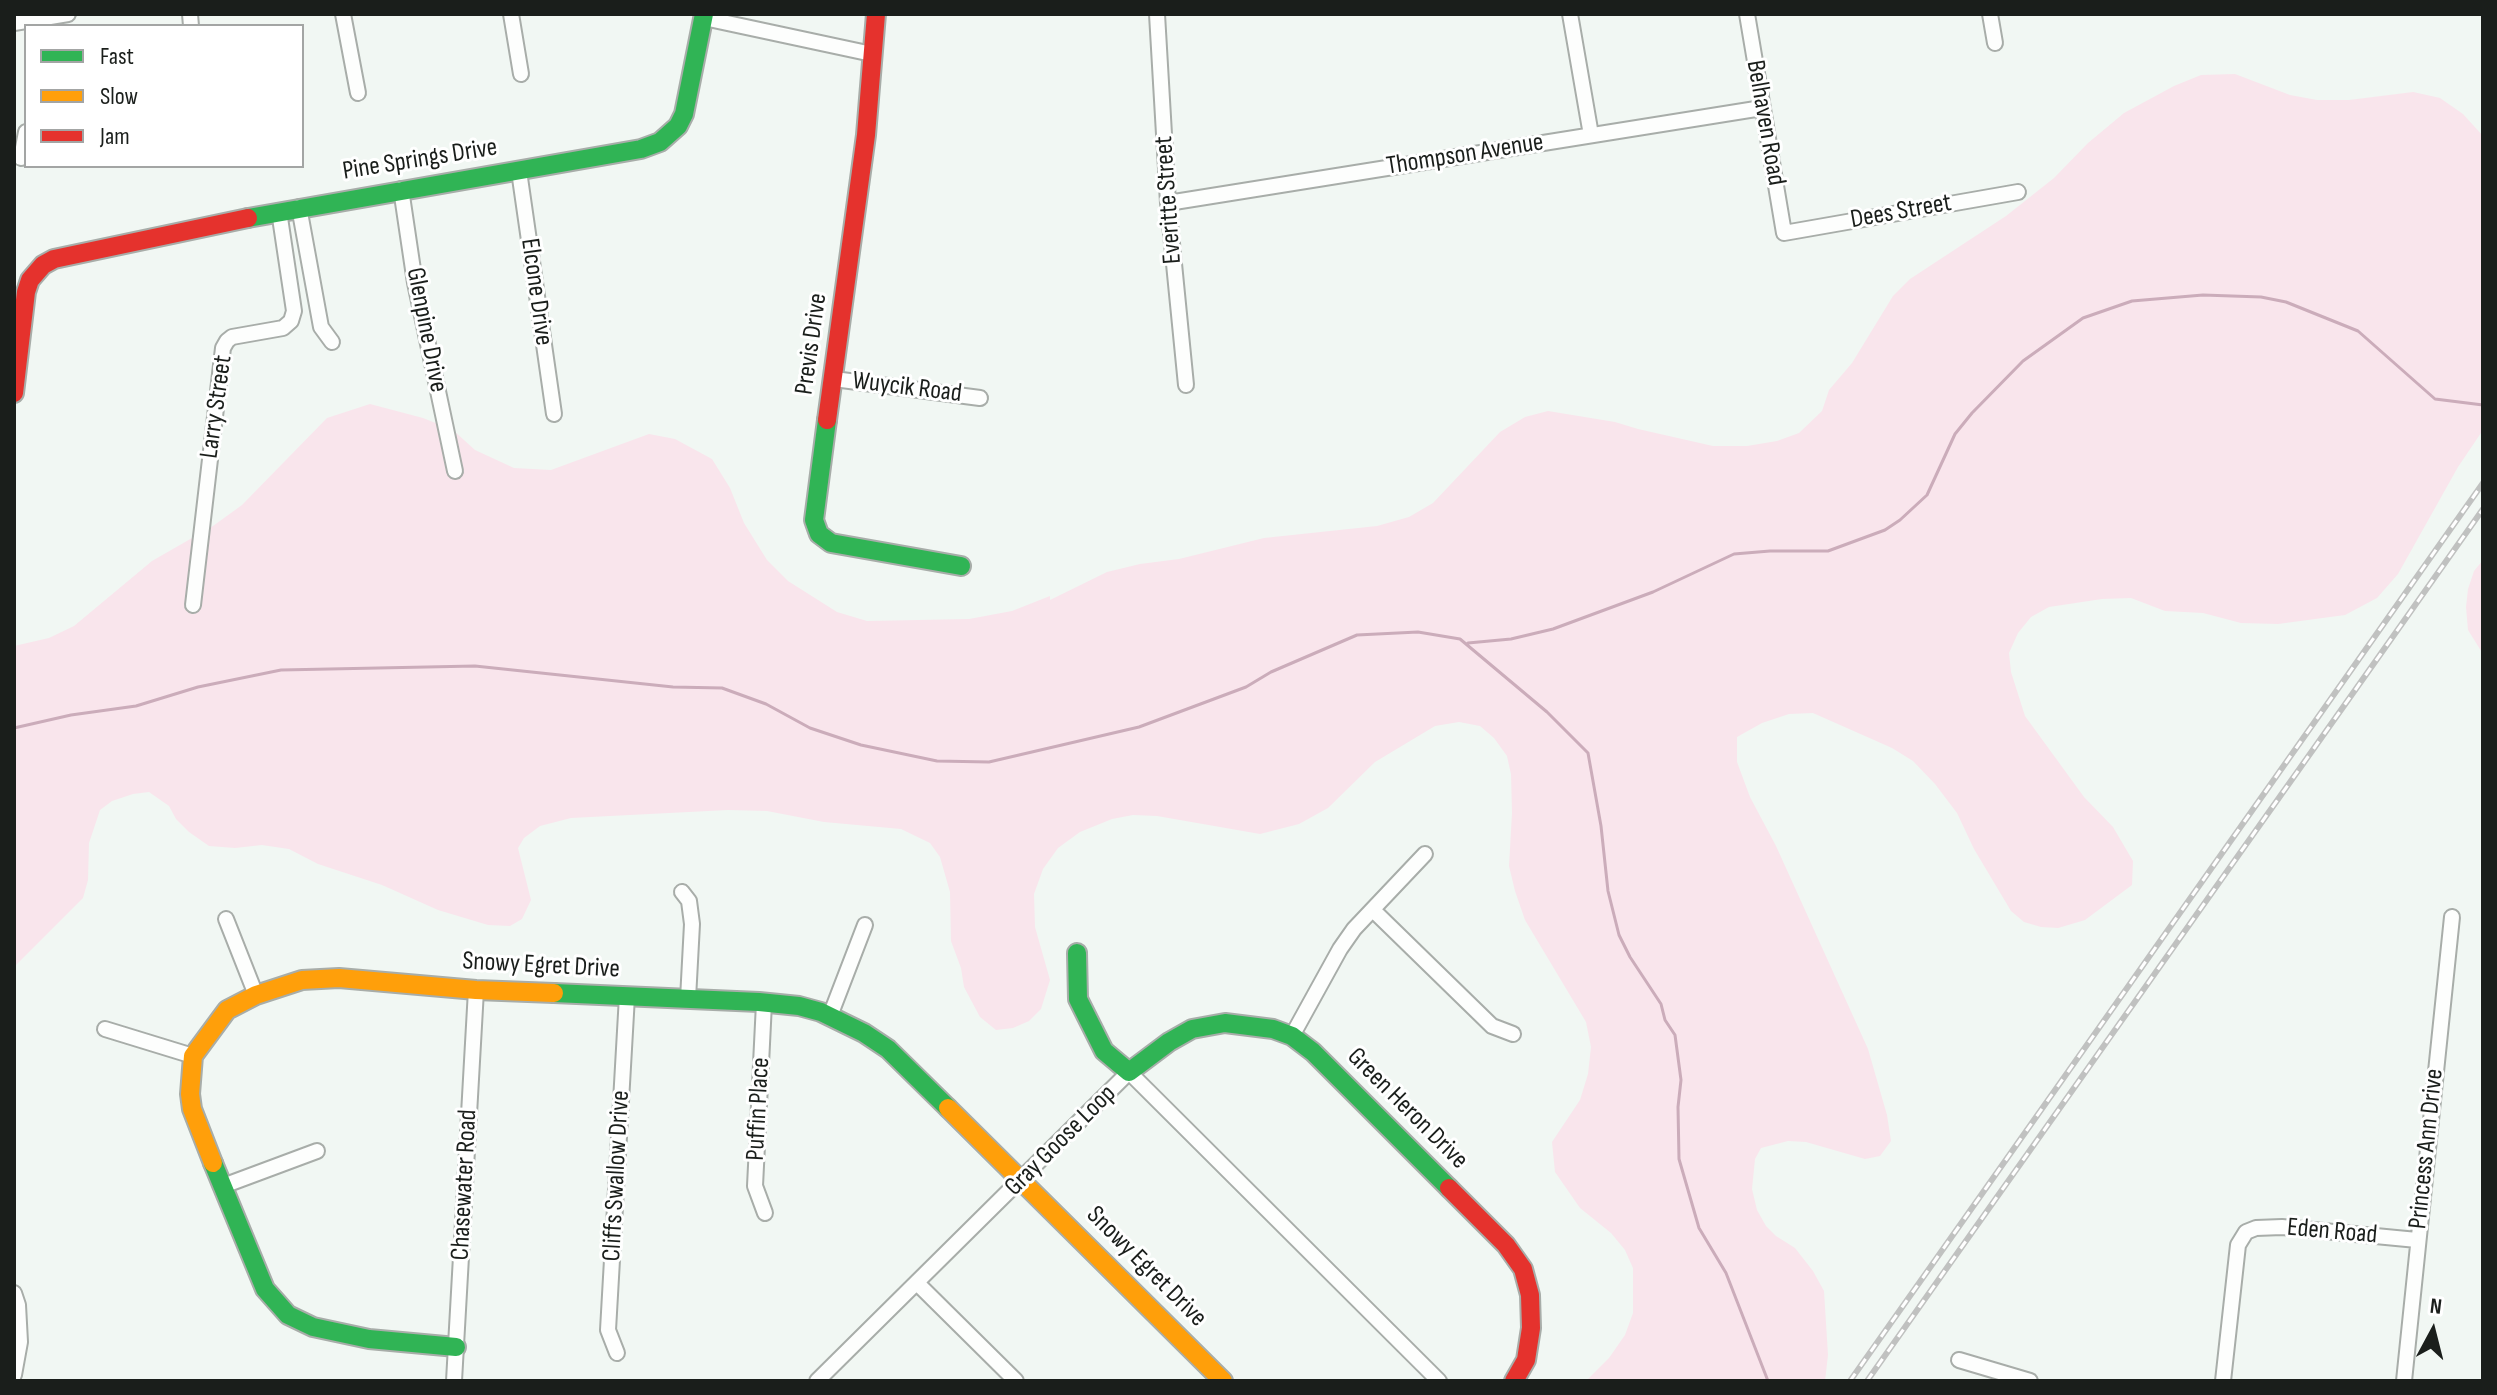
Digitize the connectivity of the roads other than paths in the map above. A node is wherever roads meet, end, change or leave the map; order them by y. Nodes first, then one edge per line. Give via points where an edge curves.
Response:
1 (68, 14) edge
2 (343, 14) edge
3 (511, 14) edge
4 (876, 14) edge
5 (1157, 14) edge
6 (1570, 14) edge
7 (1747, 14) edge
8 (1990, 14) edge
9 (704, 16) edge
10 (22, 23) edge
11 (1995, 43) dead end
12 (872, 54) junction
13 (521, 74) dead end
14 (358, 93) dead end
15 (1762, 108) junction
16 (1591, 135) junction
17 (24, 142) edge
18 (21, 158) dead end
19 (519, 171) junction
20 (401, 189) junction
21 (2018, 192) dead end
22 (1168, 203) junction
23 (299, 207) junction
24 (279, 211) junction
25 (1784, 233) joint
26 (332, 342) dead end
27 (834, 379) junction
28 (1186, 385) dead end
29 (14, 393) edge
30 (980, 398) dead end
31 (554, 414) dead end
32 (455, 471) dead end
33 (961, 566) dead end
34 (193, 605) dead end
35 (1425, 854) dead end
36 (682, 892) dead end
37 (1373, 910) junction
38 (2452, 917) dead end
39 (226, 919) dead end
40 (865, 925) dead end
41 (1077, 953) dead end
42 (476, 990) junction
43 (256, 995) junction
44 (627, 996) junction
45 (688, 999) junction
46 (764, 1003) junction
47 (830, 1016) junction
48 (105, 1029) dead end
49 (1513, 1034) dead end
50 (1292, 1036) junction
51 (193, 1056) junction
52 (1129, 1072) junction
53 (317, 1151) dead end
54 (1022, 1180) junction
55 (223, 1186) junction
56 (765, 1213) dead end
57 (2417, 1240) junction
58 (917, 1283) junction
59 (14, 1293) edge
60 (456, 1347) junction
61 (617, 1353) dead end
62 (1959, 1360) dead end
63 (14, 1375) edge
64 (454, 1381) edge
65 (817, 1381) edge
66 (1016, 1381) edge
67 (1223, 1381) edge
68 (1439, 1381) edge
69 (1514, 1381) edge
70 (2030, 1381) edge
71 (2223, 1381) edge
72 (2404, 1381) edge

1 - 10 street
2 - 14 street
3 - 13 street
4 - 12 street, Previs Drive
5 - 22 street, Everitte Street
6 - 16 street
7 - 15 street, Belhaven Road
8 - 11 street
9 - 12 street
9 - 19 street, Pine Springs Drive via 684,114 670,135 641,149
12 - 27 street, Previs Drive
15 - 16 street, Thompson Avenue
15 - 25 street, Belhaven Road
16 - 22 street, Thompson Avenue
17 - 18 street
19 - 20 street, Pine Springs Drive
19 - 31 street, Elcone Drive
20 - 23 street, Pine Springs Drive
20 - 32 street, Glenpine Drive
21 - 25 street, Dees Street
22 - 28 street, Everitte Street
23 - 24 street, Pine Springs Drive
23 - 26 street via 321,327
24 - 29 street, Pine Springs Drive via 43,265 26,292
24 - 34 street, Larry Street via 294,311 283,328 232,337 223,348
27 - 30 street, Wuycik Road
27 - 33 street, Previs Drive via 814,520 819,534 831,543
35 - 37 street
36 - 45 street via 692,924
37 - 49 street via 1492,1026
37 - 50 street via 1340,949
38 - 57 street, Princess Ann Drive
39 - 43 street
40 - 47 street
41 - 52 street via 1078,999 1104,1051
42 - 43 street, Snowy Egret Drive via 339,978 302,980
42 - 44 street, Snowy Egret Drive
42 - 60 street, Chasewater Road
43 - 51 street, Snowy Egret Drive via 218,1019
44 - 45 street, Snowy Egret Drive
44 - 61 street, Cliffs Swallow Drive via 608,1330
45 - 46 street, Snowy Egret Drive
46 - 47 street, Snowy Egret Drive
46 - 56 street, Puffin Place via 755,1186
47 - 54 street, Snowy Egret Drive via 888,1049
48 - 51 street
50 - 52 street, Green Heron Drive via 1252,1024 1211,1024 1169,1042
50 - 69 street, Green Heron Drive via 1506,1245 1523,1269 1531,1328 1526,1360
51 - 55 street via 192,1109
52 - 54 street, Gray Goose Loop
52 - 68 street, Gray Goose Loop
53 - 55 street
54 - 58 street, Gray Goose Loop
54 - 67 street, Snowy Egret Drive
55 - 60 street via 265,1289 288,1315 340,1333
57 - 71 street, Eden Road via 2282,1227 2246,1232 2238,1245
57 - 72 street, Princess Ann Drive
58 - 65 street, Gray Goose Loop
58 - 66 street
59 - 63 street via 20,1342
60 - 64 street, Chasewater Road
62 - 70 street

